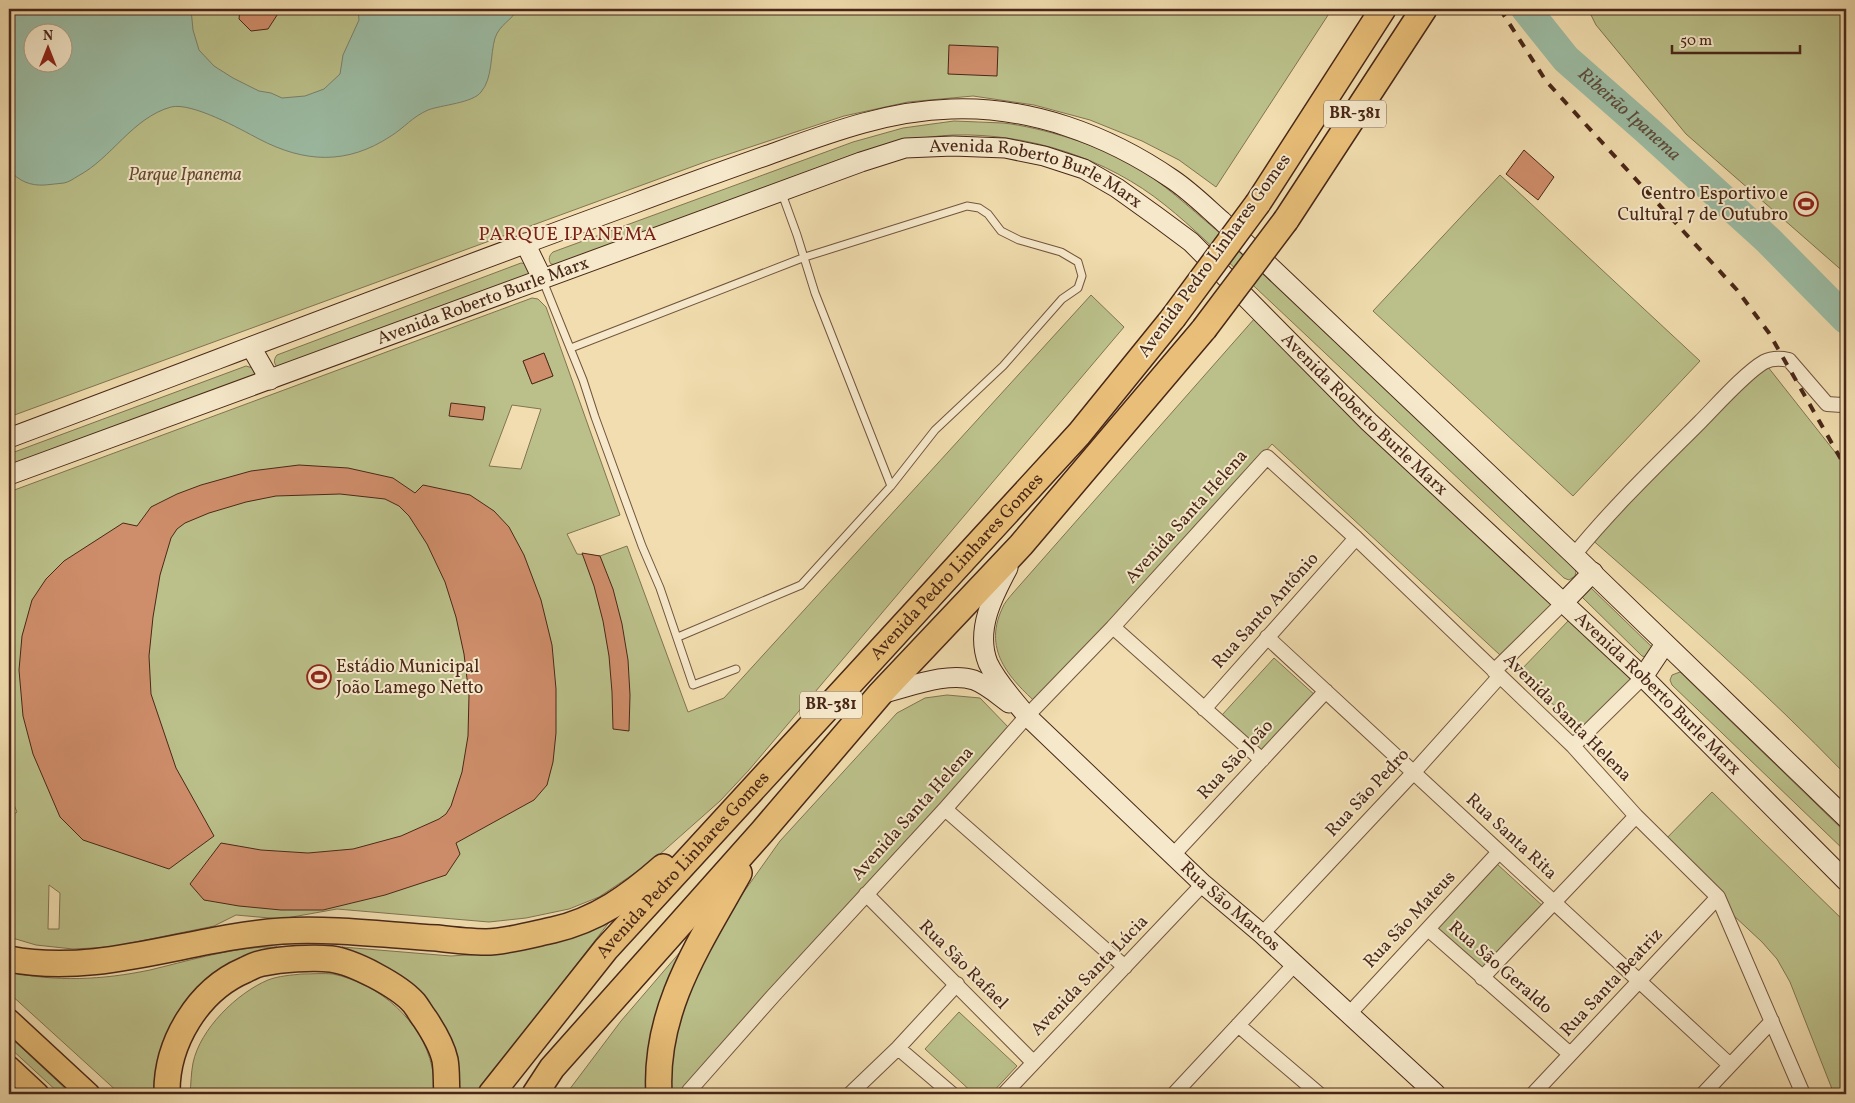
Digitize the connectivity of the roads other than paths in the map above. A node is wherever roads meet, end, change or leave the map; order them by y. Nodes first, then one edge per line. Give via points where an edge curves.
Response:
1 (1383, 9) edge
2 (1424, 9) edge
3 (781, 191) junction
4 (524, 243) junction
5 (804, 257) junction
6 (542, 278) junction
7 (251, 347) junction
8 (572, 348) junction
9 (270, 380) junction
10 (1844, 403) edge
11 (9, 438) edge
12 (9, 475) edge
13 (891, 486) junction
14 (1356, 538) junction
15 (1021, 545) junction
16 (1574, 555) junction
17 (1593, 572) junction
18 (1564, 602) junction
19 (1113, 627) junction
20 (678, 637) junction
21 (1267, 637) junction
22 (1665, 644) junction
23 (736, 669) dead end
24 (1497, 673) junction
25 (1643, 677) junction
26 (1326, 691) junction
27 (880, 694) junction
28 (1204, 709) junction
29 (1027, 716) junction
30 (1573, 746) junction
31 (1262, 760) junction
32 (775, 767) junction
33 (1414, 772) junction
34 (945, 809) junction
35 (1636, 816) junction
36 (1846, 818) edge
37 (762, 832) junction
38 (1499, 852) junction
39 (1174, 854) junction
40 (1846, 881) edge
41 (1203, 884) junction
42 (866, 894) junction
43 (1718, 897) junction
44 (1554, 902) junction
45 (1428, 929) junction
46 (1262, 934) junction
47 (9, 959) edge
48 (1295, 964) junction
49 (1125, 968) junction
50 (1482, 978) junction
51 (1639, 981) junction
52 (956, 984) junction
53 (1349, 1014) junction
54 (9, 1020) edge
55 (1772, 1021) junction
56 (1238, 1025) junction
57 (898, 1048) junction
58 (1570, 1054) junction
59 (1033, 1062) junction
60 (1730, 1065) junction
61 (9, 1067) edge
62 (38, 1094) edge
63 (89, 1094) edge
64 (167, 1094) edge
65 (446, 1094) edge
66 (491, 1094) edge
67 (535, 1094) edge
68 (659, 1094) edge
69 (689, 1094) edge
70 (850, 1094) edge
71 (952, 1094) edge
72 (1004, 1094) edge
73 (1174, 1094) edge
74 (1319, 1094) edge
75 (1436, 1094) edge
76 (1533, 1094) edge
77 (1703, 1094) edge
78 (1803, 1094) edge

1 - 32 highway, Avenida Pedro Linhares Gomes / BR-381, bridge via 1258,203 1173,318 1079,434
2 - 15 highway, Avenida Pedro Linhares Gomes / BR-381, bridge via 1286,220 1204,329
3 - 5 lane
3 - 6 main road, Avenida Roberto Burle Marx
3 - 18 main road, Avenida Roberto Burle Marx via 905,148 1005,148 1084,169 1117,188 1191,242 1369,422
4 - 6 main road
4 - 7 main road, Avenida Roberto Burle Marx
4 - 16 main road, Avenida Roberto Burle Marx via 871,120 952,109 1005,112 1050,121 1137,157 1175,181 1229,228
5 - 8 lane
5 - 13 lane
5 - 13 lane via 967,206 988,214 1001,230 1020,240 1061,252 1078,262 1081,268 1078,288 1062,299 1003,366 936,430
6 - 8 lane
6 - 9 main road, Avenida Roberto Burle Marx
7 - 9 main road
7 - 11 main road, Avenida Roberto Burle Marx
8 - 20 lane
9 - 12 main road, Avenida Roberto Burle Marx
10 - 16 street via 1827,404 1789,360 1774,358 1764,362 1714,407
13 - 20 lane via 801,585
14 - 19 street, Avenida Santa Helena via 1267,457
14 - 21 street, Rua Santo Antônio
14 - 24 street, Avenida Santa Helena
15 - 27 highway, Avenida Pedro Linhares Gomes / BR-381
15 - 29 main road via 987,612 984,642 988,662
16 - 17 main road, Avenida Roberto Burle Marx
17 - 18 main road
17 - 22 main road, Avenida Roberto Burle Marx
18 - 24 street, Rua São Pedro
18 - 25 main road, Avenida Roberto Burle Marx
19 - 28 street
19 - 29 street, Avenida Santa Helena
20 - 23 lane via 693,686
21 - 26 street, Rua Santa Rita
21 - 28 street, Rua Santo Antônio
22 - 25 main road
22 - 36 main road, Avenida Roberto Burle Marx
24 - 30 street, Avenida Santa Helena
24 - 33 street, Rua São Pedro
25 - 30 street
25 - 40 main road, Avenida Roberto Burle Marx
26 - 31 street, Rua São João
26 - 33 street, Rua Santa Rita
27 - 29 main road via 954,677 983,684
27 - 37 highway, Avenida Pedro Linhares Gomes / BR-381
28 - 31 street
29 - 34 street, Avenida Santa Helena
29 - 39 main road, Rua São Marcos
30 - 35 street, Avenida Santa Helena
31 - 39 street, Rua São João
32 - 47 highway via 638,889 611,908 555,930 488,942 284,931 246,934 104,962 28,963
32 - 66 highway, Avenida Pedro Linhares Gomes / BR-381 via 606,949
33 - 38 street, Rua Santa Rita
33 - 46 street, Rua São Pedro
34 - 42 street, Avenida Santa Helena
34 - 49 street
35 - 43 street, Avenida Santa Helena
35 - 44 street
37 - 67 highway, Avenida Pedro Linhares Gomes / BR-381 via 552,1068
37 - 68 highway via 683,975 661,1044
38 - 44 street, Rua Santa Rita
38 - 45 street, Rua São Mateus
39 - 41 main road, Rua São Marcos
41 - 46 main road, Rua São Marcos
41 - 49 street, Avenida Santa Lúcia
42 - 52 street, Rua São Rafael
42 - 69 street, Avenida Santa Helena
43 - 51 street, Rua Santa Beatriz
43 - 55 street, Avenida Santa Helena
44 - 50 street
44 - 51 street, Rua Santa Rita
45 - 50 street, Rua São Geraldo
45 - 53 street, Rua São Mateus
46 - 48 main road, Rua São Marcos
48 - 53 main road, Rua São Marcos
48 - 56 street
49 - 59 street, Avenida Santa Lúcia
50 - 58 street, Rua São Geraldo
51 - 58 street, Rua Santa Beatriz
51 - 60 street, Rua Santa Rita
52 - 57 street
52 - 59 street, Rua São Rafael
53 - 75 main road, Rua São Marcos
54 - 63 main road
55 - 60 street
55 - 78 street, Avenida Santa Helena
56 - 73 street
56 - 74 street
57 - 70 street
57 - 71 street
58 - 76 street, Rua Santa Beatriz
59 - 72 street, Avenida Santa Lúcia
60 - 77 street
61 - 62 main road
64 - 65 highway via 171,1058 185,1024 208,995 231,976 262,963 301,959 332,959 361,969 414,1003 432,1030 444,1059

